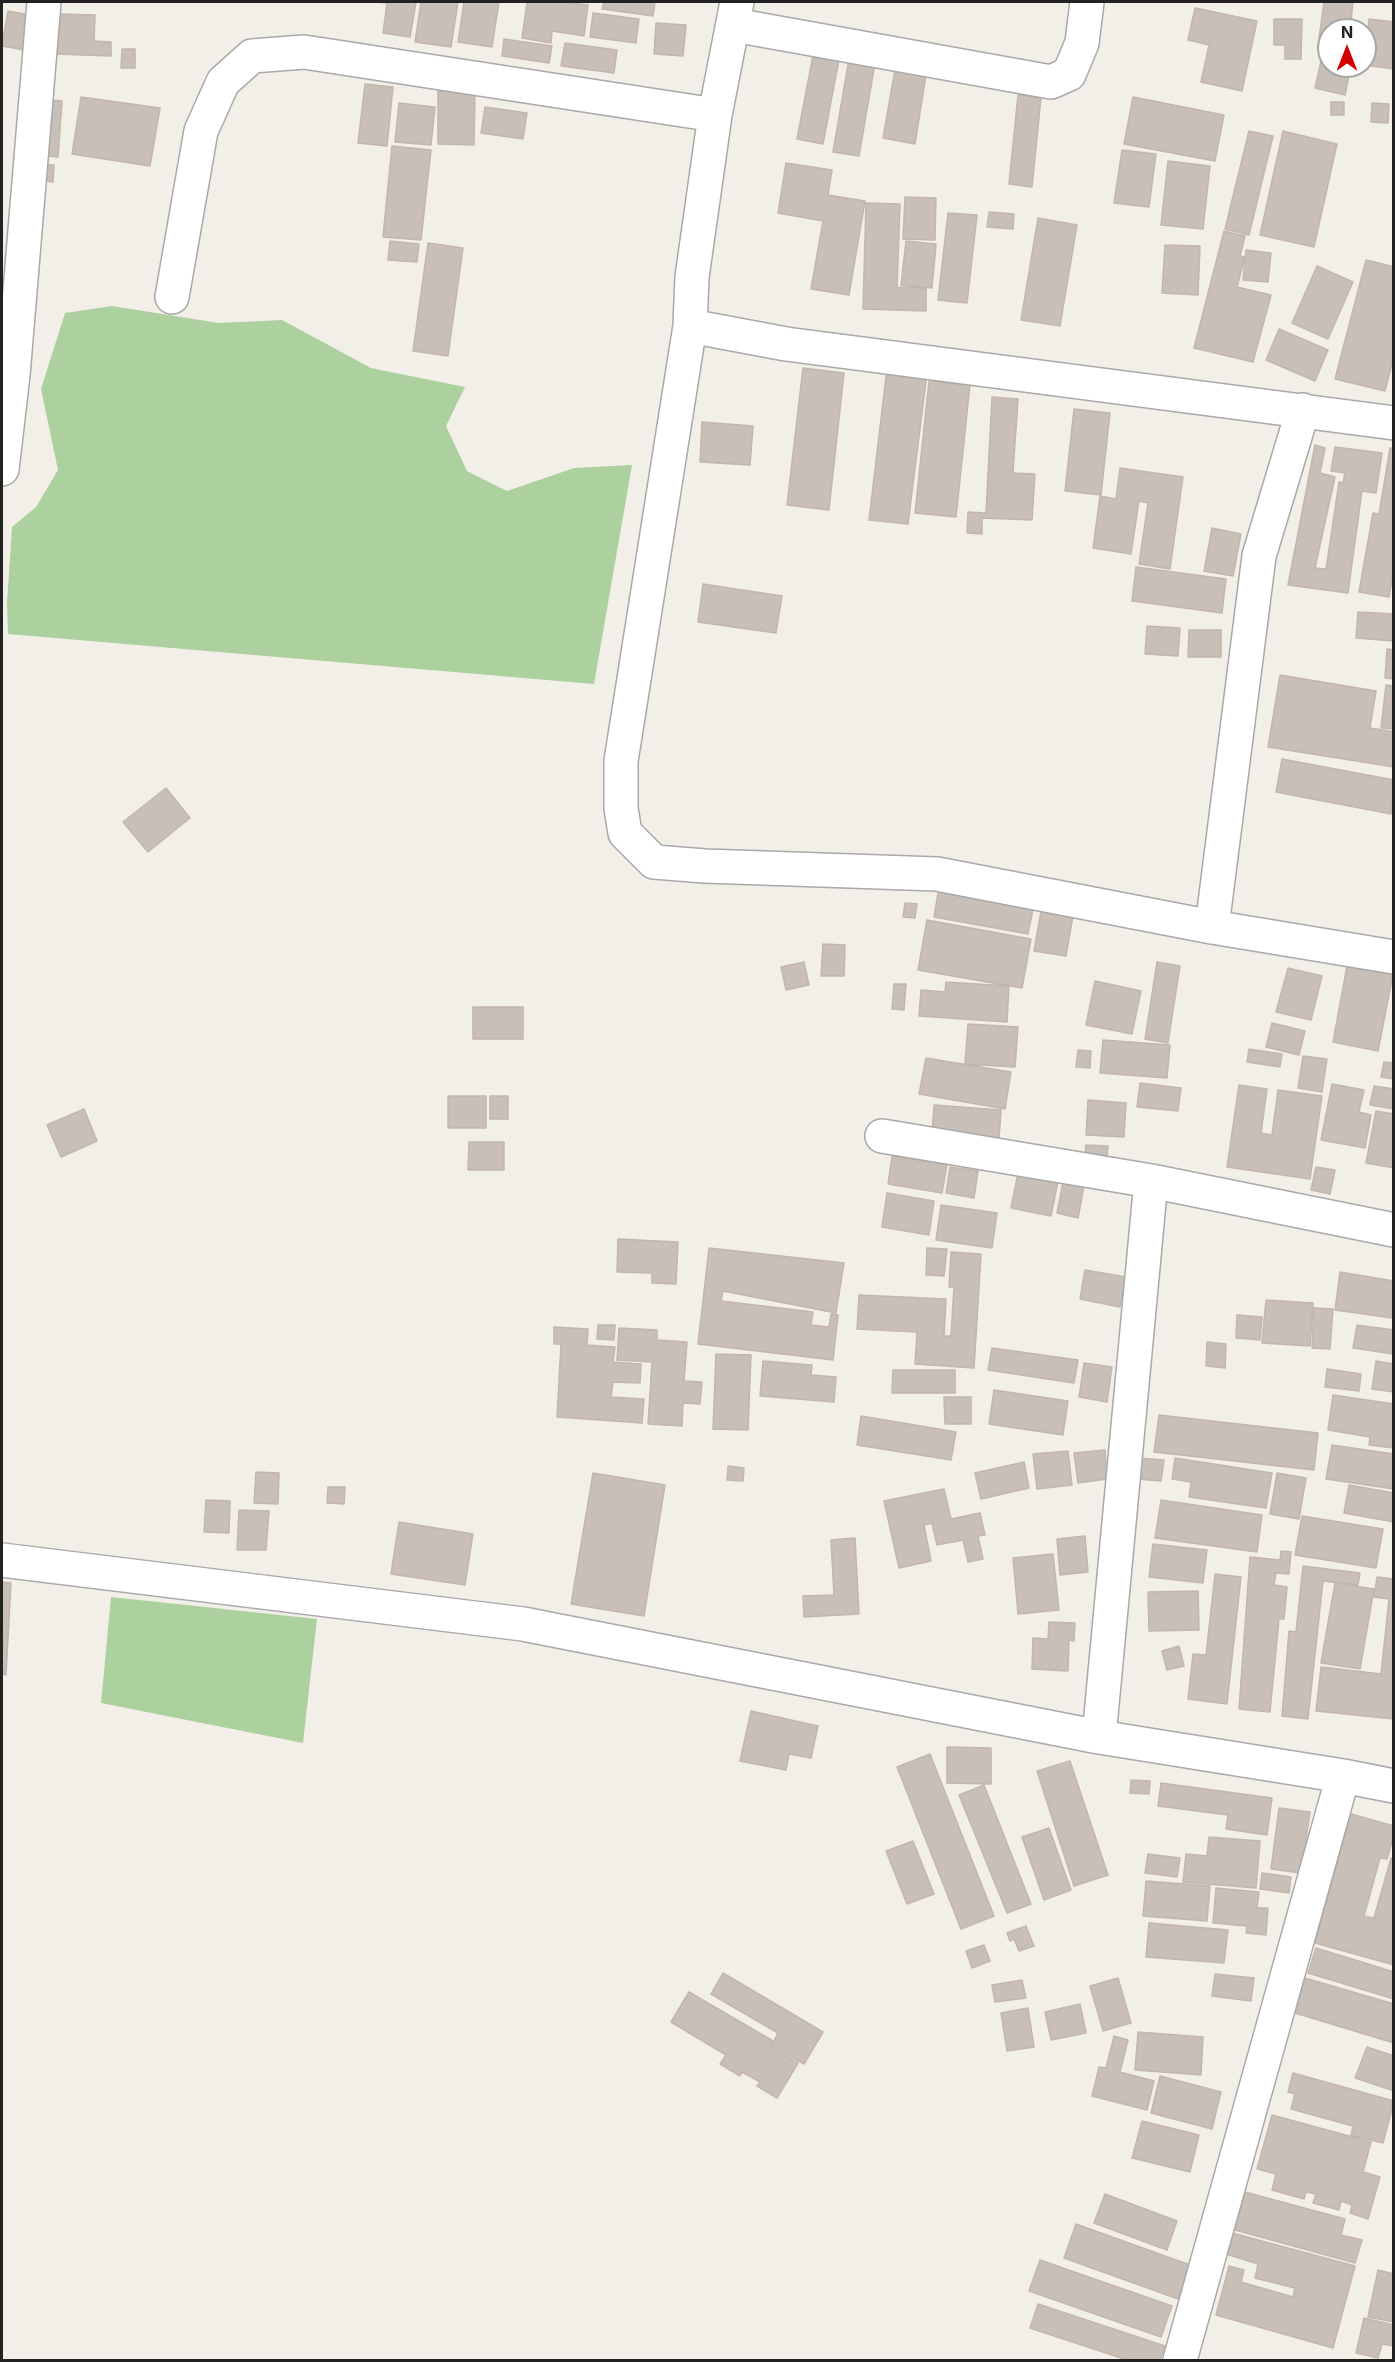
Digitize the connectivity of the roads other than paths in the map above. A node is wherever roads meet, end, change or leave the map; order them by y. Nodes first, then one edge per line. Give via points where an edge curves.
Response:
1 (44, 2) edge
2 (1087, 2) edge
3 (736, 13) edge
4 (715, 115) junction
5 (172, 297) dead end
6 (690, 326) junction
7 (7, 376) edge
8 (1303, 410) junction
9 (1394, 423) edge
10 (2, 469) edge
11 (1212, 927) junction
12 (1394, 957) edge
13 (882, 1136) dead end
14 (1151, 1181) junction
15 (1394, 1230) edge
16 (2, 1560) edge
17 (1099, 1737) junction
18 (1343, 1776) junction
19 (1394, 1786) edge
20 (1180, 2361) edge

1 - 7 street
2 - 3 street via 1082,43 1069,74 1051,82
3 - 4 street
4 - 5 street via 304,52 252,56 223,82 201,131
4 - 6 street via 692,277
6 - 8 street via 786,344
6 - 11 street via 621,761 625,833 654,862 937,874
7 - 10 street
8 - 9 street
8 - 11 street via 1259,556
11 - 12 street
13 - 14 street
14 - 15 street
14 - 17 street
16 - 17 street via 523,1624
17 - 18 street
18 - 19 street
18 - 20 street

